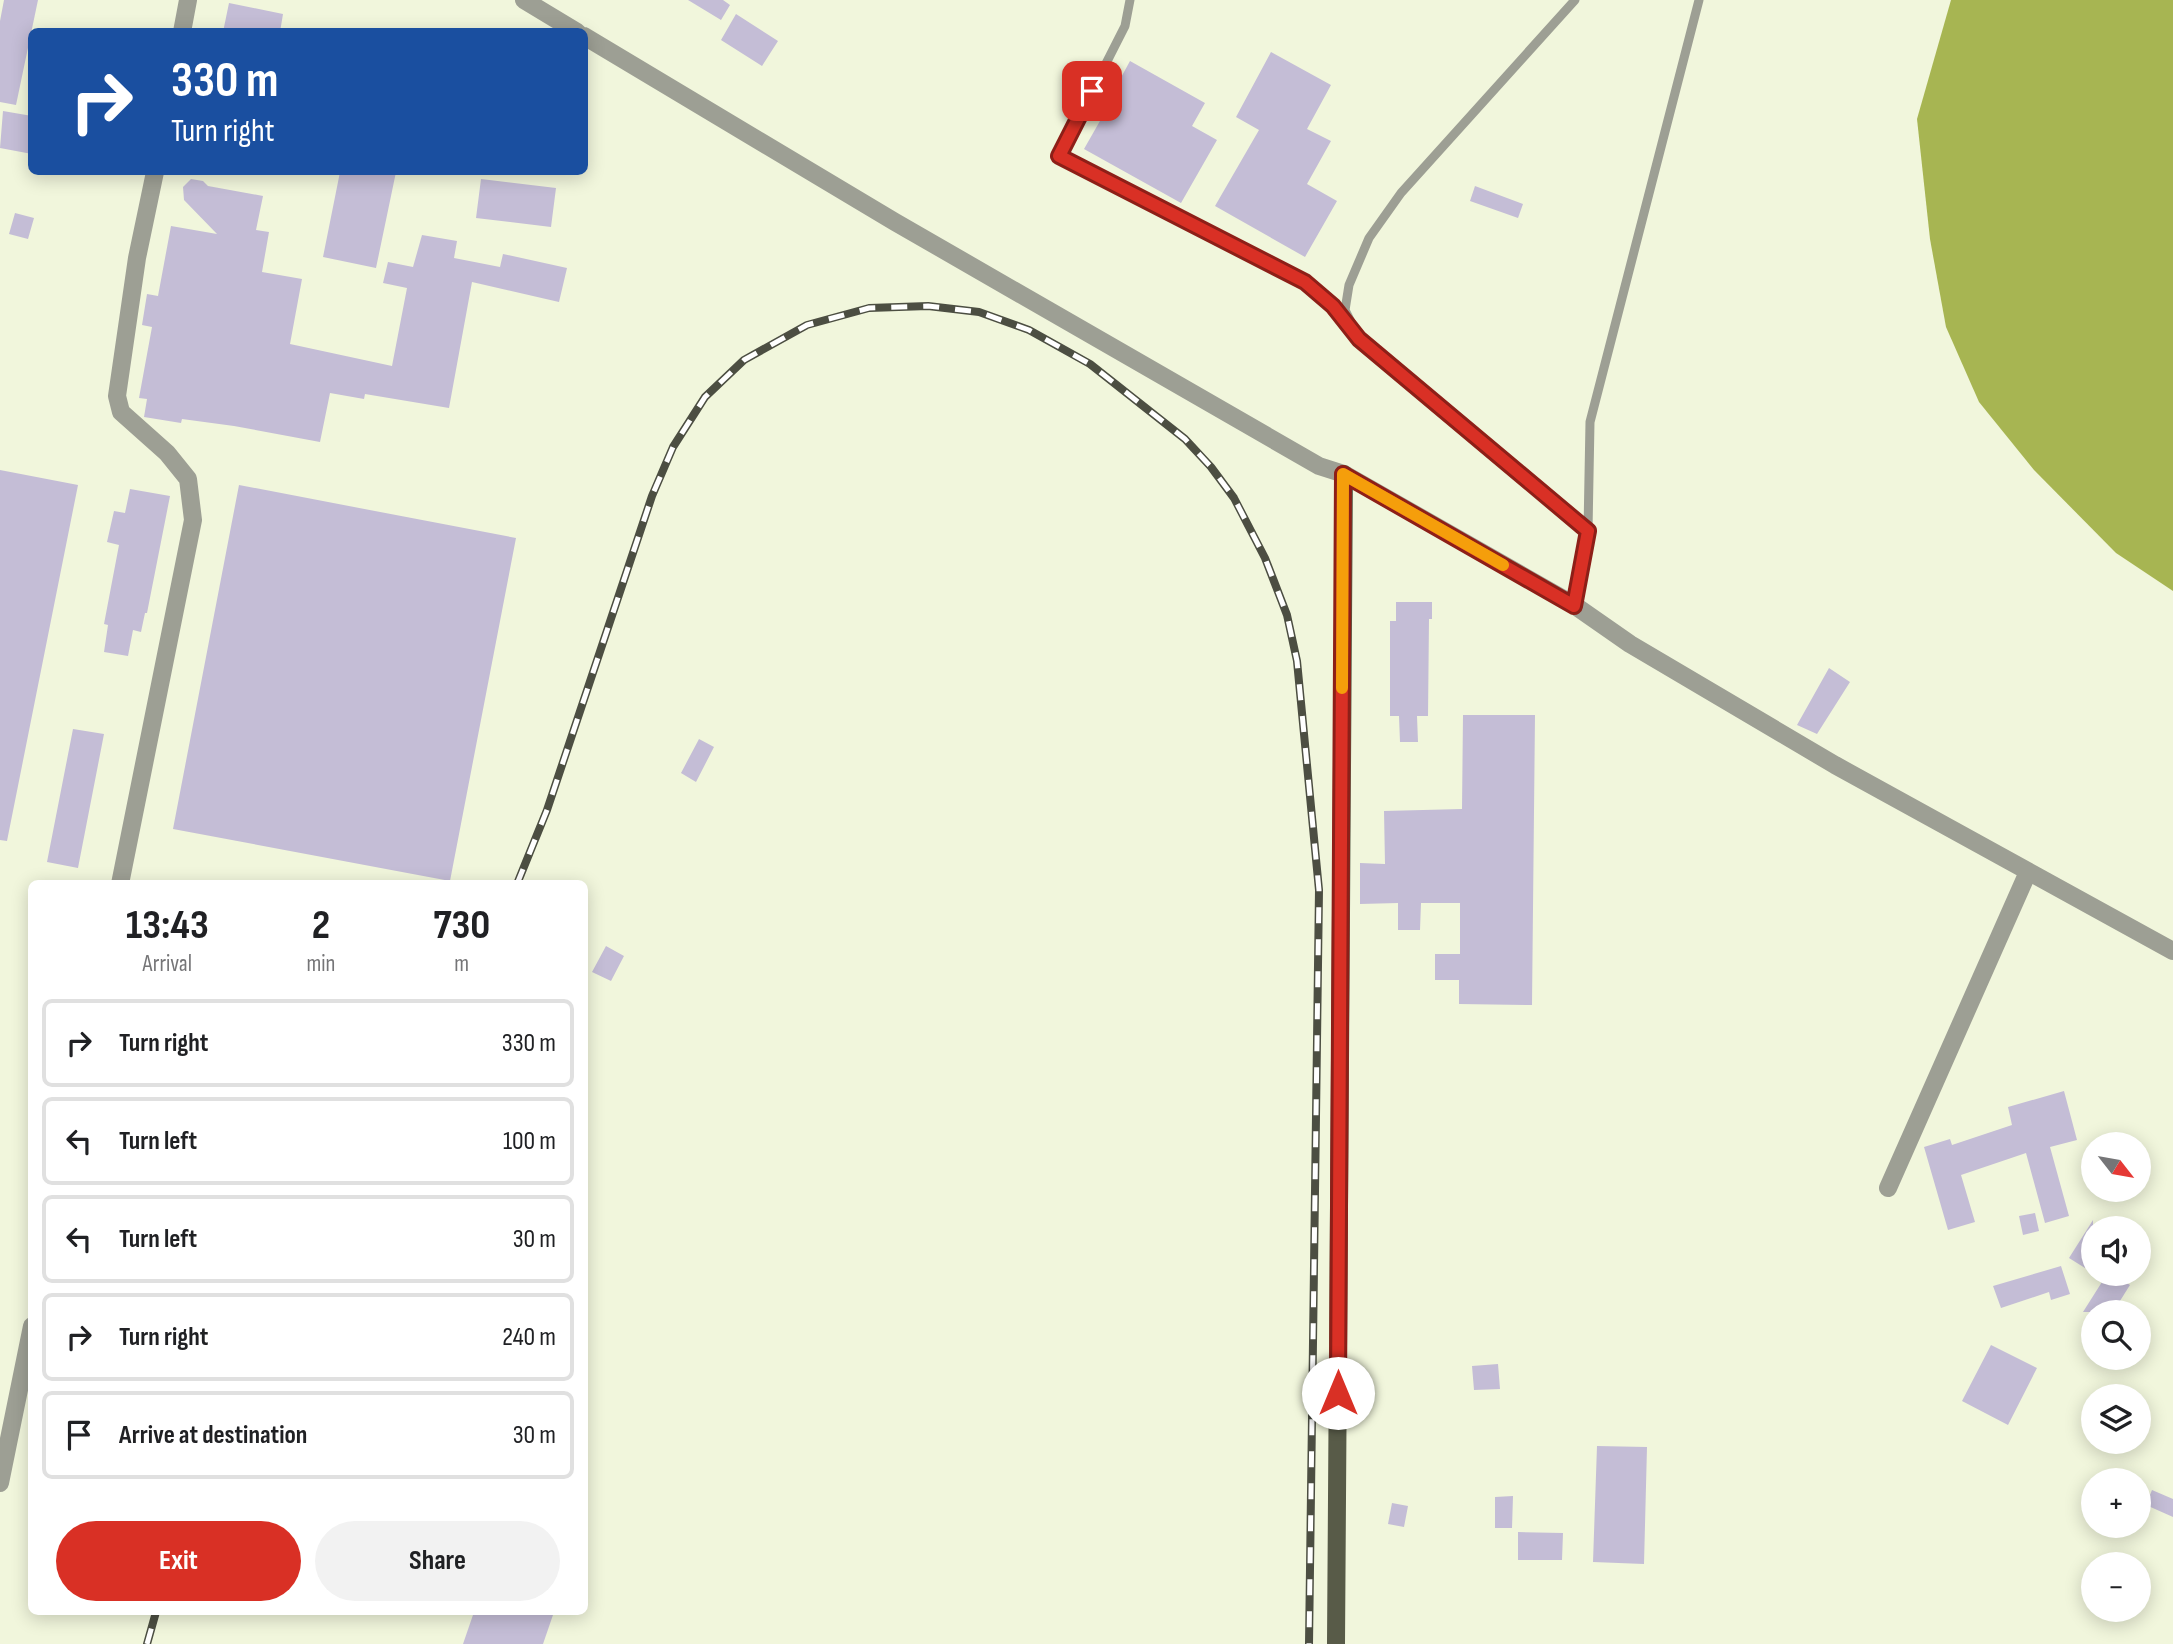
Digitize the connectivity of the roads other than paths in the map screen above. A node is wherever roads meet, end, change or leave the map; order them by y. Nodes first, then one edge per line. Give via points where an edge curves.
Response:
1 (188, 0) edge
2 (524, 0) edge
3 (1130, 0) edge
4 (1576, 0) edge
5 (1699, 0) edge
6 (183, 28) edge
7 (570, 28) edge
8 (588, 38) edge
9 (154, 175) edge
10 (1359, 339) junction
11 (1343, 474) junction
12 (1588, 531) junction
13 (1574, 606) junction
14 (2028, 872) junction
15 (121, 880) edge
16 (2173, 951) edge
17 (1888, 1188) dead end
18 (28, 1346) edge
19 (0, 1483) edge
20 (1336, 1644) edge

1 - 6 street
2 - 7 street
3 - 10 lane via 1125,26 1059,156 1305,282 1333,306
4 - 10 lane via 1401,193 1369,238 1349,285 1345,310
5 - 12 lane via 1590,422
8 - 11 street via 907,229 1319,466
9 - 15 street via 117,396 121,412 167,453 188,479 193,520
10 - 12 lane
11 - 13 street
11 - 20 main road
12 - 13 lane
13 - 14 street via 1813,752
14 - 16 street
14 - 17 street
18 - 19 street

